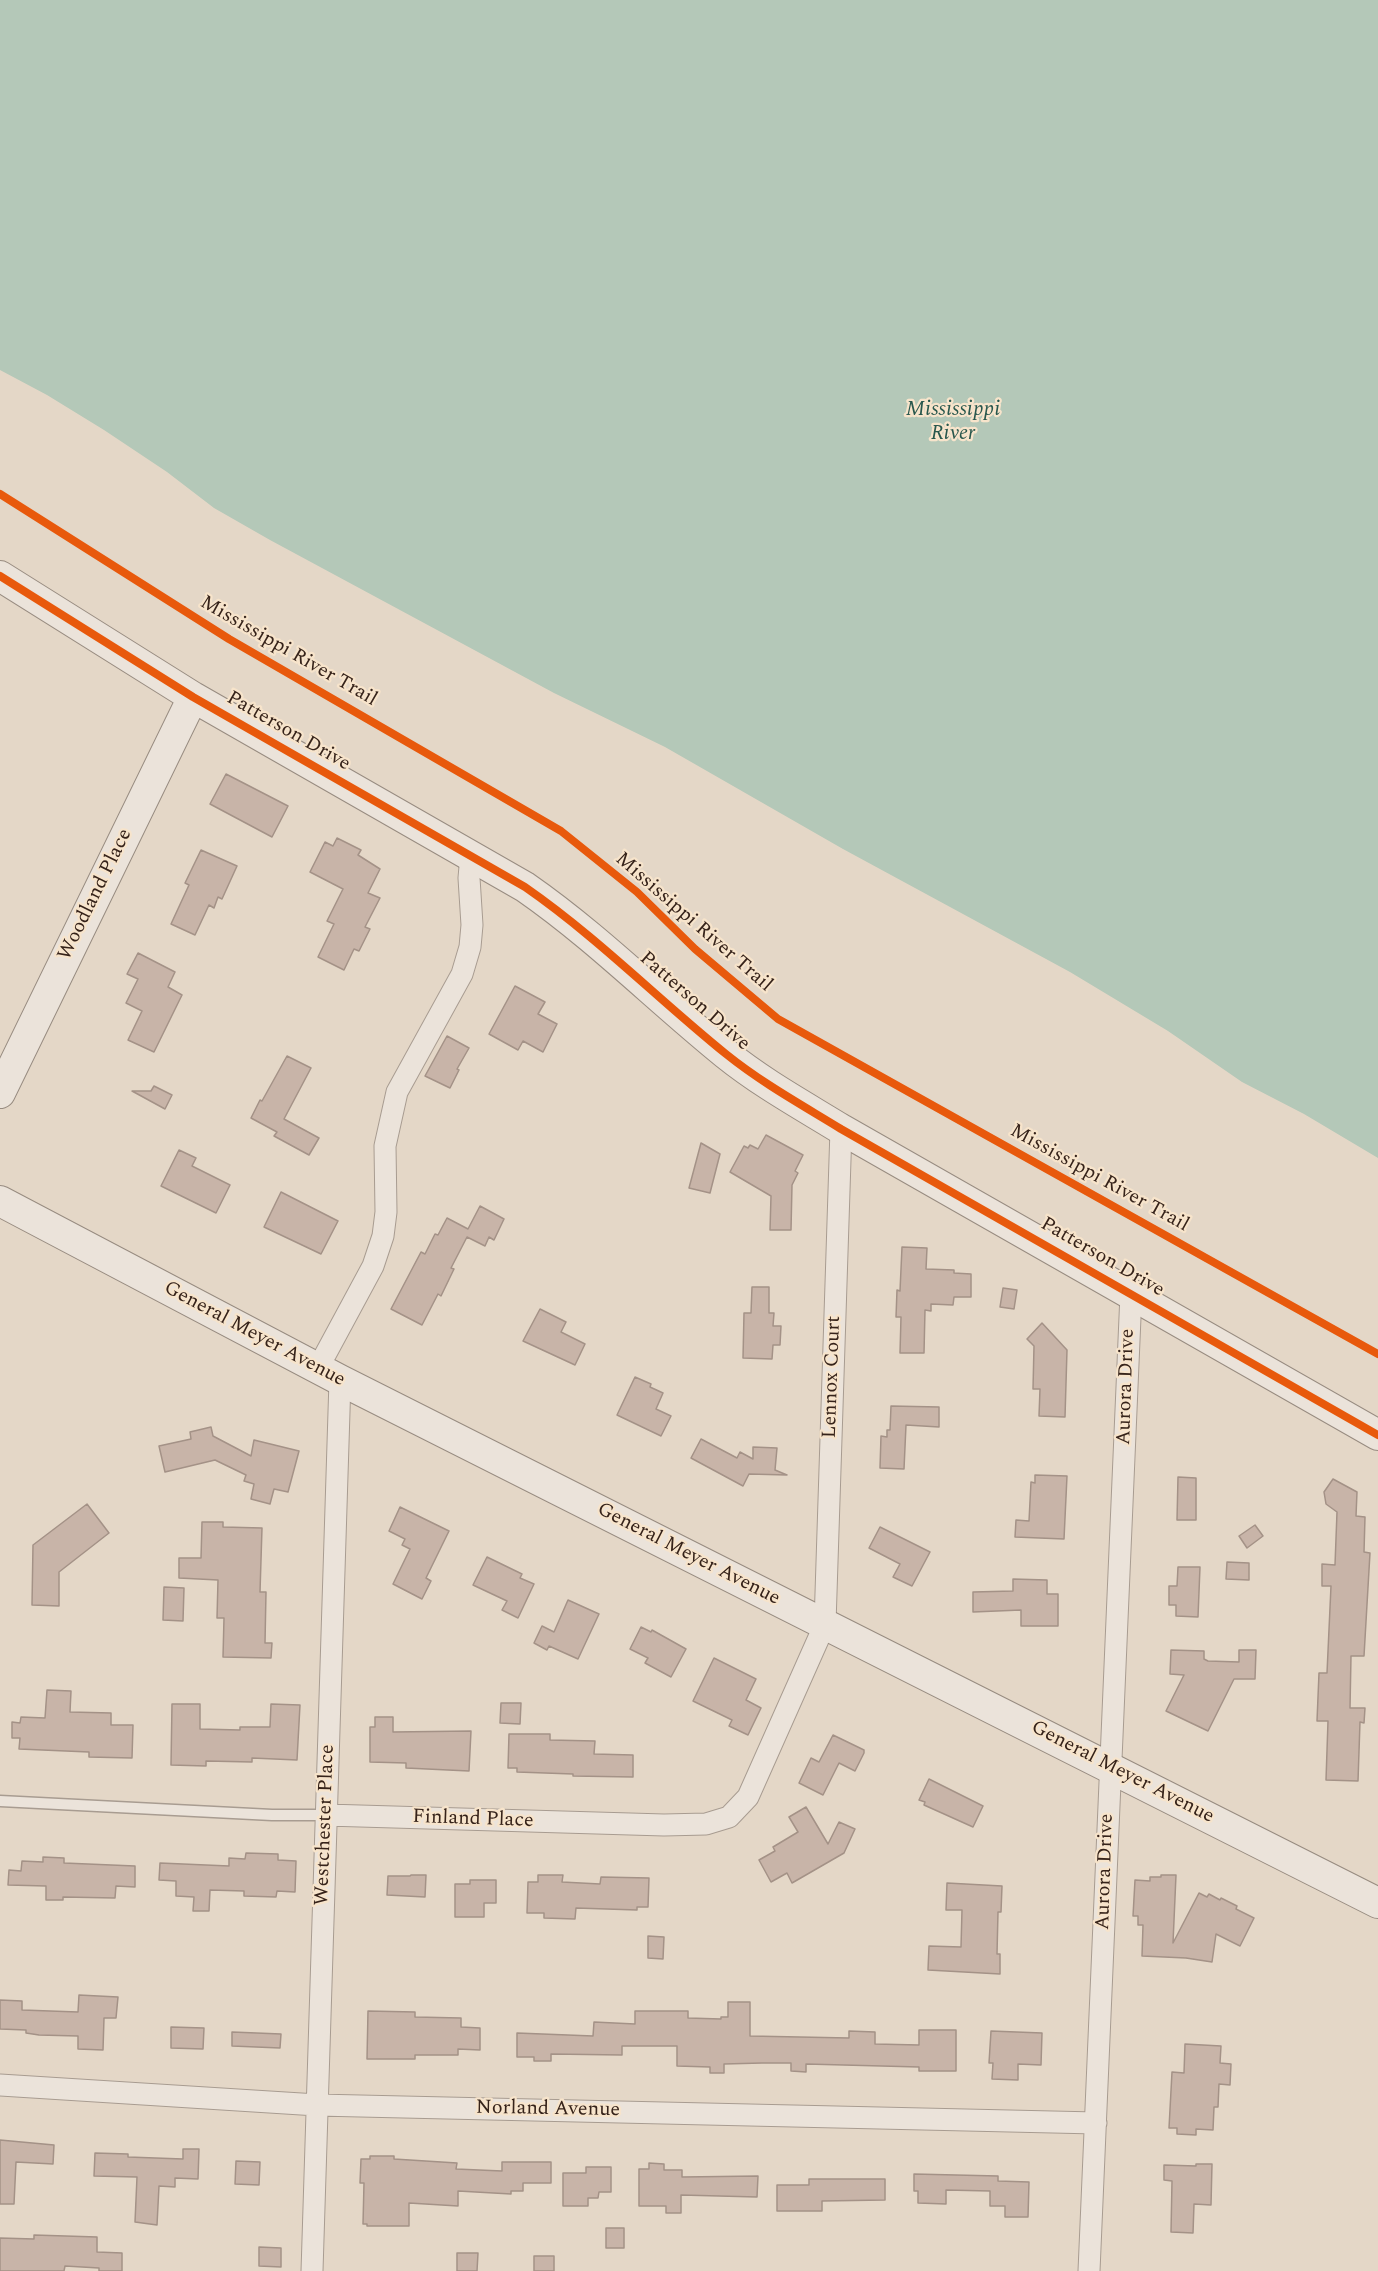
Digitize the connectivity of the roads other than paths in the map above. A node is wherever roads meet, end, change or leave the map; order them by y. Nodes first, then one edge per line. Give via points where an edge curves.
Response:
1 (0, 576) edge
2 (193, 697) junction
3 (471, 855) junction
4 (0, 1093) edge
5 (841, 1129) junction
6 (0, 1201) edge
7 (0, 1222) edge
8 (39, 1222) junction
9 (1131, 1294) junction
10 (329, 1374) junction
11 (1378, 1435) edge
12 (825, 1624) junction
13 (1111, 1767) junction
14 (0, 1801) edge
15 (326, 1815) junction
16 (1378, 1903) edge
17 (0, 2085) edge
18 (317, 2105) junction
19 (1096, 2123) junction
20 (312, 2271) edge
21 (1089, 2271) edge

1 - 2 street, Patterson Drive
2 - 3 street, Patterson Drive
2 - 4 street, Woodland Place
3 - 5 street, Patterson Drive via 561,912 757,1078
3 - 10 street, Westchester Place via 470,947 462,974 397,1092 385,1146 383,1236
5 - 9 street, Patterson Drive
5 - 12 street, Lennox Court
6 - 8 street, General Meyer Avenue
7 - 8 street
8 - 10 street, General Meyer Avenue
9 - 11 street, Patterson Drive
9 - 13 street, Aurora Drive
10 - 12 street, General Meyer Avenue
10 - 15 street, Westchester Place
12 - 13 street, General Meyer Avenue
12 - 15 street, Finland Place via 748,1797 729,1817 706,1824 664,1825
13 - 16 street, General Meyer Avenue
13 - 19 street, Aurora Drive
14 - 15 lane, Finland Place
15 - 18 street, Westchester Place
17 - 18 street, Norland Avenue
18 - 19 street, Norland Avenue
18 - 20 street, Westchester Place
19 - 21 street, Aurora Drive

